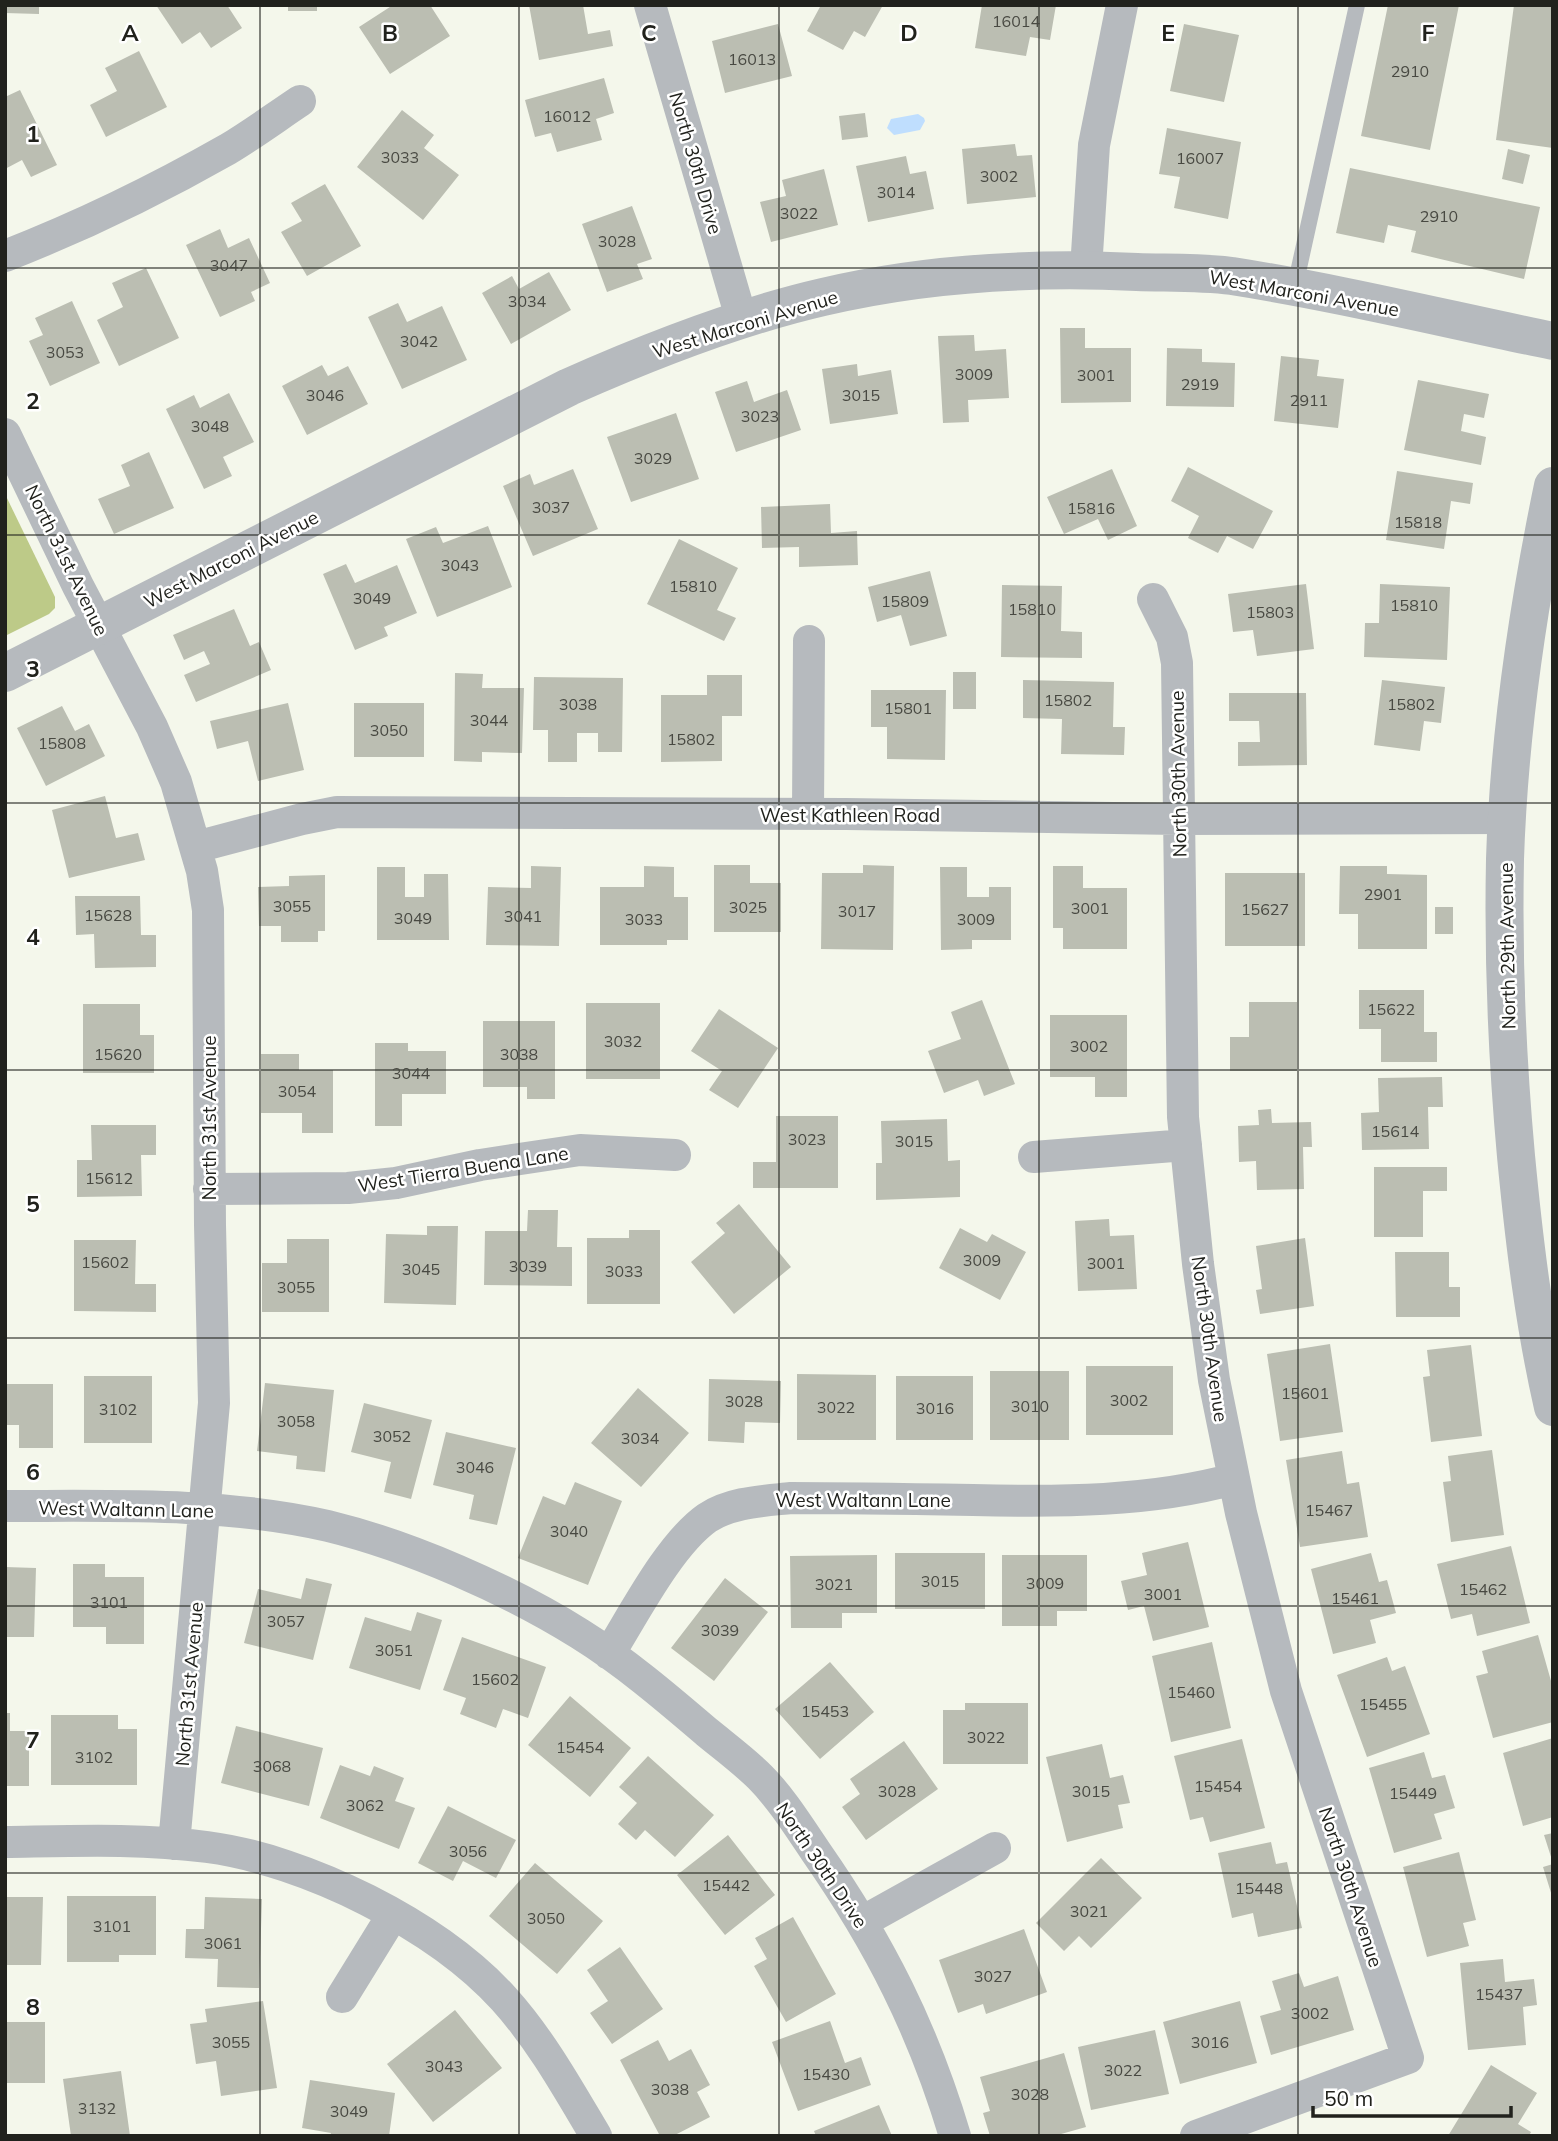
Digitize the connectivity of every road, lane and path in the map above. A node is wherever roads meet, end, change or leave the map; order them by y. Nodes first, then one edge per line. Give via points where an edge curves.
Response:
1 (650, 5) edge
2 (1122, 5) edge
3 (1357, 5) edge
4 (300, 101) dead end
5 (5, 256) edge
6 (1086, 269) junction
7 (1294, 289) junction
8 (742, 321) junction
9 (1553, 341) edge
10 (5, 434) edge
11 (1553, 486) edge
12 (1153, 599) dead end
13 (99, 625) junction
14 (809, 641) dead end
15 (5, 673) edge
16 (807, 814) junction
17 (1508, 818) junction
18 (1179, 819) junction
19 (196, 847) junction
20 (1186, 1145) junction
21 (675, 1155) dead end
22 (1034, 1157) dead end
23 (209, 1189) junction
24 (1553, 1407) edge
25 (1234, 1479) junction
26 (5, 1506) edge
27 (204, 1510) junction
28 (609, 1654) junction
29 (5, 1842) edge
30 (174, 1844) junction
31 (995, 1848) dead end
32 (392, 1916) junction
33 (862, 1922) junction
34 (341, 1997) dead end
35 (596, 2136) edge
36 (956, 2136) edge
37 (1196, 2136) edge

1 - 8 street, North 30th Drive
2 - 6 street via 1094,145
3 - 7 lane
4 - 5 street via 230,148 119,207
6 - 7 street, West Marconi Avenue via 1230,276
6 - 8 street, West Marconi Avenue via 923,280 822,297
7 - 9 street, West Marconi Avenue
8 - 13 street, West Marconi Avenue via 631,359 569,387
10 - 13 street, North 31st Avenue
11 - 17 street, North 29th Avenue via 1527,628
12 - 18 street, North 30th Avenue via 1172,637 1177,663
13 - 15 street, West Marconi Avenue
13 - 19 street, North 31st Avenue via 152,727
14 - 16 street
16 - 18 street, West Kathleen Road
16 - 19 street, West Kathleen Road via 337,812
17 - 18 street, West Kathleen Road
17 - 24 street, North 29th Avenue via 1508,1066 1522,1218
18 - 20 street, North 30th Avenue
19 - 23 street, North 31st Avenue via 208,910
20 - 22 street
20 - 25 street, North 30th Avenue via 1214,1380
21 - 23 street, West Tierra Buena Lane via 580,1150 396,1183
23 - 27 street, North 31st Avenue via 214,1403
25 - 28 street, West Waltann Lane via 1211,1486 1072,1502 791,1498 747,1503 708,1517 685,1539
25 - 37 street, North 30th Avenue via 1286,1691 1408,2058
26 - 27 street, West Waltann Lane
27 - 28 street, West Waltann Lane via 327,1526 384,1543 515,1599
27 - 30 street, North 31st Avenue
28 - 33 street, North 30th Drive via 761,1779
29 - 30 street
30 - 32 street via 251,1855 312,1874
31 - 33 street
32 - 34 street
32 - 35 street via 461,1959 504,1999 551,2060
33 - 36 street, North 30th Drive via 920,2034

